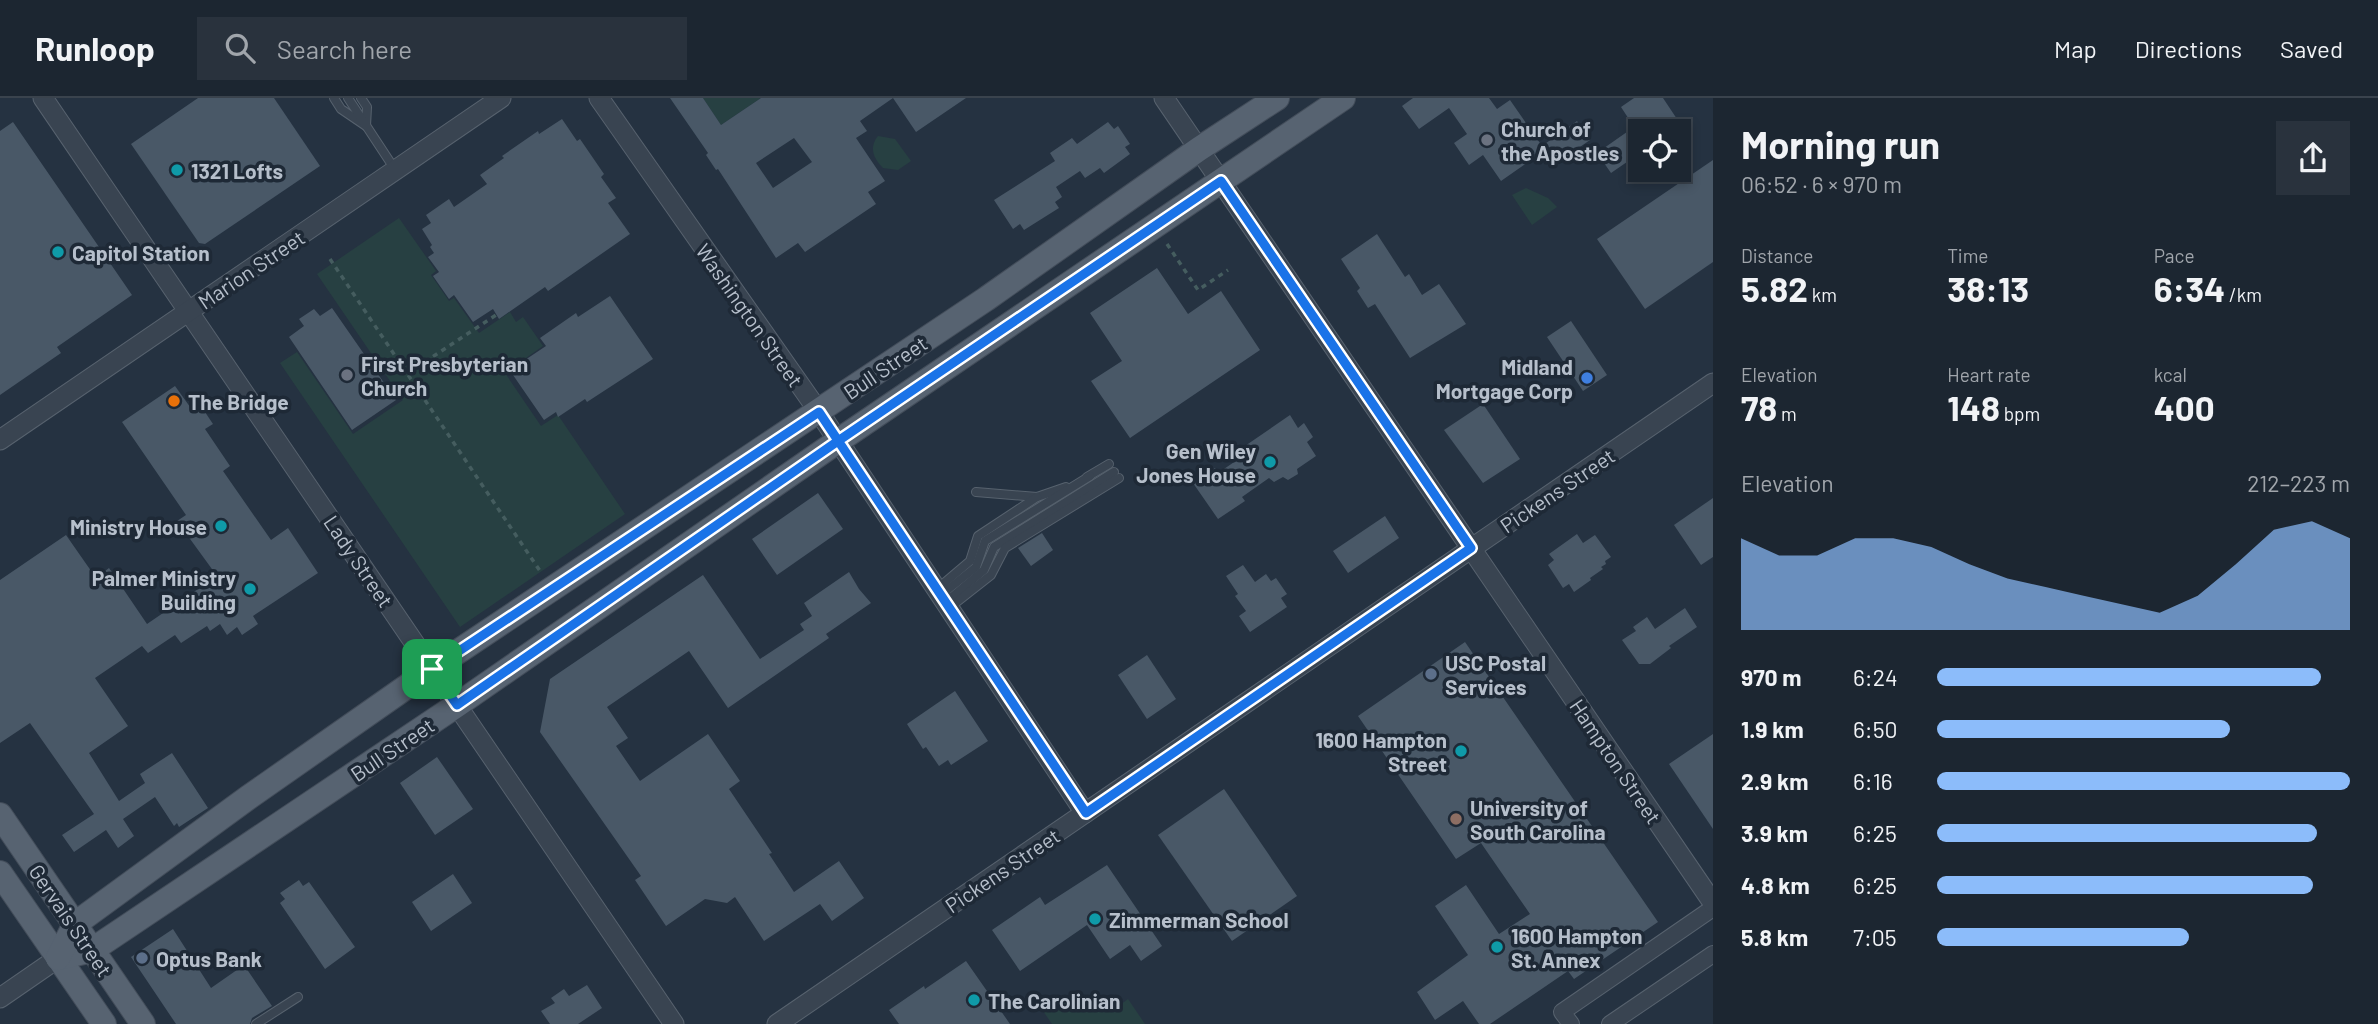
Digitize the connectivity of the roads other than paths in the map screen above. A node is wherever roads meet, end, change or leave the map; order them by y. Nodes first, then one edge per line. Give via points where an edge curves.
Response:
1 (43, 98) edge
2 (334, 98) edge
3 (348, 98) edge
4 (361, 98) edge
5 (501, 98) edge
6 (599, 98) edge
7 (1164, 98) edge
8 (1277, 98) edge
9 (1343, 98) edge
10 (367, 103) edge
11 (366, 126) junction
12 (1199, 149) junction
13 (395, 170) junction
14 (1221, 181) junction
15 (189, 311) junction
16 (1713, 383) edge
17 (819, 412) junction
18 (0, 440) edge
19 (838, 441) junction
20 (1090, 476) junction
21 (976, 492) dead end
22 (1037, 496) junction
23 (1471, 548) junction
24 (943, 598) junction
25 (432, 669) junction
26 (457, 705) junction
27 (1086, 813) junction
28 (0, 815) edge
29 (0, 873) edge
30 (1713, 903) edge
31 (1713, 908) edge
32 (75, 924) junction
33 (92, 950) junction
34 (1713, 954) edge
35 (58, 958) junction
36 (298, 997) dead end
37 (0, 998) edge
38 (104, 1024) edge
39 (143, 1024) edge
40 (256, 1024) edge
41 (674, 1024) edge
42 (777, 1024) edge
43 (1571, 1024) edge
44 (1610, 1024) edge

1 - 15 street, Lady Street
2 - 11 lane via 341,109
3 - 11 lane
4 - 10 lane
5 - 13 street, Marion Street
6 - 17 street, Washington Street
7 - 12 street, Hampton Street
8 - 12 main road, Bull Street
9 - 14 main road, Bull Street
10 - 11 lane
11 - 13 lane
12 - 14 street, Hampton Street
12 - 17 main road, Bull Street
13 - 15 street, Marion Street
14 - 19 main road, Bull Street
14 - 23 street, Hampton Street
15 - 18 street, Marion Street
15 - 25 street, Lady Street
16 - 23 street, Pickens Street
17 - 19 street, Washington Street
17 - 25 main road, Bull Street
19 - 24 street, Washington Street
19 - 26 main road, Bull Street
20 - 22 lane
20 - 24 lane via 985,541 976,567
20 - 24 lane via 1114,471 994,547 984,570
21 - 22 lane
22 - 24 lane via 978,536 970,561
23 - 27 street, Pickens Street
23 - 30 street, Hampton Street
24 - 27 street, Washington Street
25 - 26 street, Lady Street
25 - 32 main road, Bull Street
26 - 33 main road, Bull Street
26 - 41 street, Lady Street
27 - 42 street, Pickens Street
28 - 32 main road, Gervais Street
29 - 35 main road, Gervais Street
31 - 43 street via 1562,1012
32 - 33 main road, Gervais Street
32 - 35 main road, Bull Street
33 - 35 main road, Bull Street
33 - 39 main road, Gervais Street
34 - 44 street
35 - 37 street, Bull Street
35 - 38 main road, Gervais Street
36 - 40 lane

